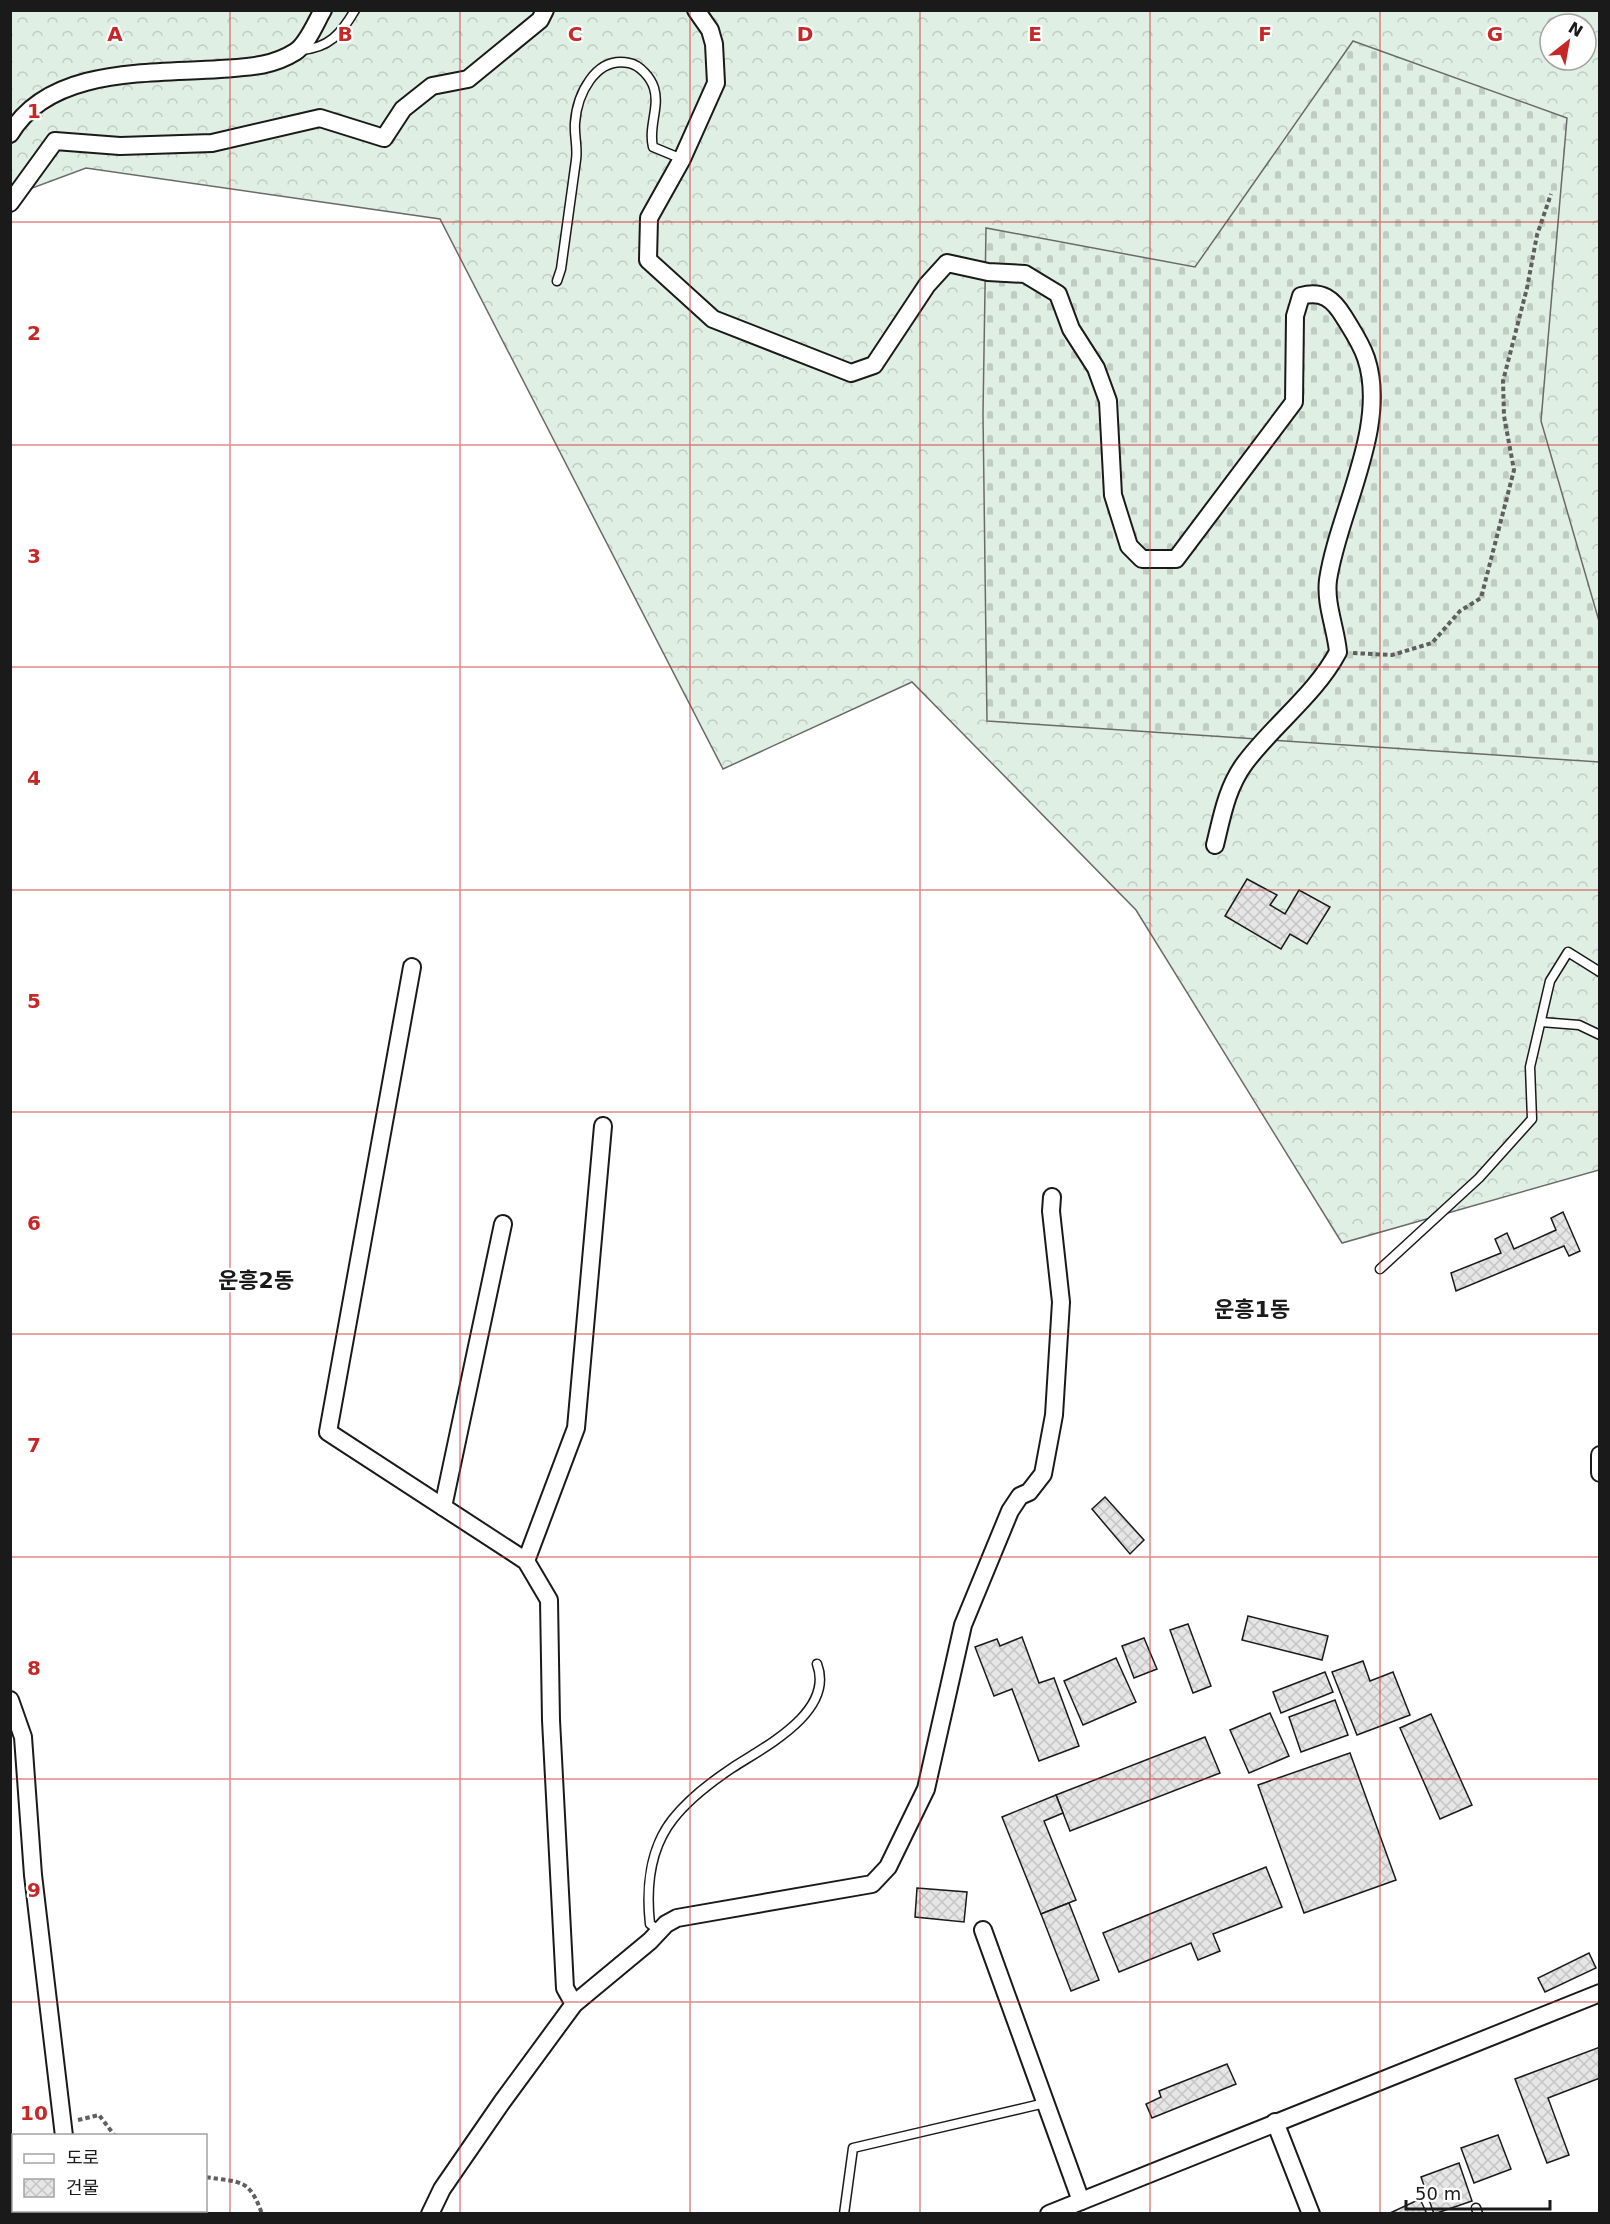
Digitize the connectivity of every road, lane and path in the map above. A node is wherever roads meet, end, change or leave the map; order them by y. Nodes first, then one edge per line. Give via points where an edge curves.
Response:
1 (323, 10) edge
2 (355, 10) edge
3 (545, 10) edge
4 (696, 10) edge
5 (298, 51) junction
6 (10, 134) edge
7 (682, 159) junction
8 (1551, 194) dead end
9 (10, 203) edge
10 (557, 281) dead end
11 (1338, 652) junction
12 (1215, 845) dead end
13 (412, 967) dead end
14 (1599, 972) edge
15 (1541, 1022) junction
16 (1599, 1035) edge
17 (603, 1126) dead end
18 (1052, 1197) dead end
19 (503, 1224) dead end
20 (1380, 1269) dead end
21 (1599, 1455) edge
22 (1599, 1473) edge
23 (443, 1507) junction
24 (526, 1561) junction
25 (817, 1664) dead end
26 (10, 1700) edge
27 (983, 1930) dead end
28 (660, 1931) junction
29 (1599, 1993) edge
30 (574, 2004) junction
31 (1045, 2103) junction
32 (1275, 2122) junction
33 (63, 2129) edge
34 (113, 2134) edge
35 (207, 2177) edge
36 (1081, 2201) junction
37 (262, 2214) edge
38 (430, 2214) edge
39 (844, 2214) edge
40 (1049, 2214) edge
41 (1311, 2214) edge

1 - 5 street
2 - 5 lane via 329,43
3 - 9 street via 540,20 468,79 432,86 403,109 384,138 320,118 212,143 120,146 55,141
4 - 7 street via 712,37 716,83
5 - 6 street via 270,65 88,79 44,98
7 - 10 lane via 652,147 656,97 640,68 620,62 595,73 582,95 576,119 577,150
7 - 11 street via 649,218 648,260 713,319 851,373 874,365 927,285 947,263 988,272 1024,273 1058,294 1071,329 1096,368 1108,401 1113,495 1130,546 1142,559 1176,559 1294,402 1295,316 1301,296 1315,292 1327,296 1358,340 1370,377 1364,448 1328,583
8 - 11 path via 1537,235 1503,381 1501,397 1514,470 1481,598 1460,611 1432,643 1392,655
11 - 12 street via 1319,681 1245,762 1226,799
13 - 23 street via 328,1432
14 - 15 lane via 1568,952 1550,981
15 - 16 lane via 1579,1025
15 - 20 lane via 1530,1067 1532,1119 1479,1179
17 - 24 street via 576,1428
18 - 28 street via 1061,1302 1054,1415 1043,1474 1010,1511 963,1625 928,1779 909,1829 888,1867 872,1884 677,1918
19 - 23 street
21 - 22 street
23 - 24 street
24 - 30 street via 549,1600 566,1988
25 - 28 lane via 821,1675 819,1688 807,1712 686,1805 665,1830 656,1850 648,1889 650,1923
26 - 33 street via 23,1737 33,1875
27 - 31 street
28 - 30 street
29 - 32 street
30 - 38 street via 442,2189
31 - 36 street
31 - 39 lane via 853,2148
32 - 36 street
32 - 41 street
33 - 34 path via 99,2115
35 - 37 path via 248,2185
36 - 40 street

